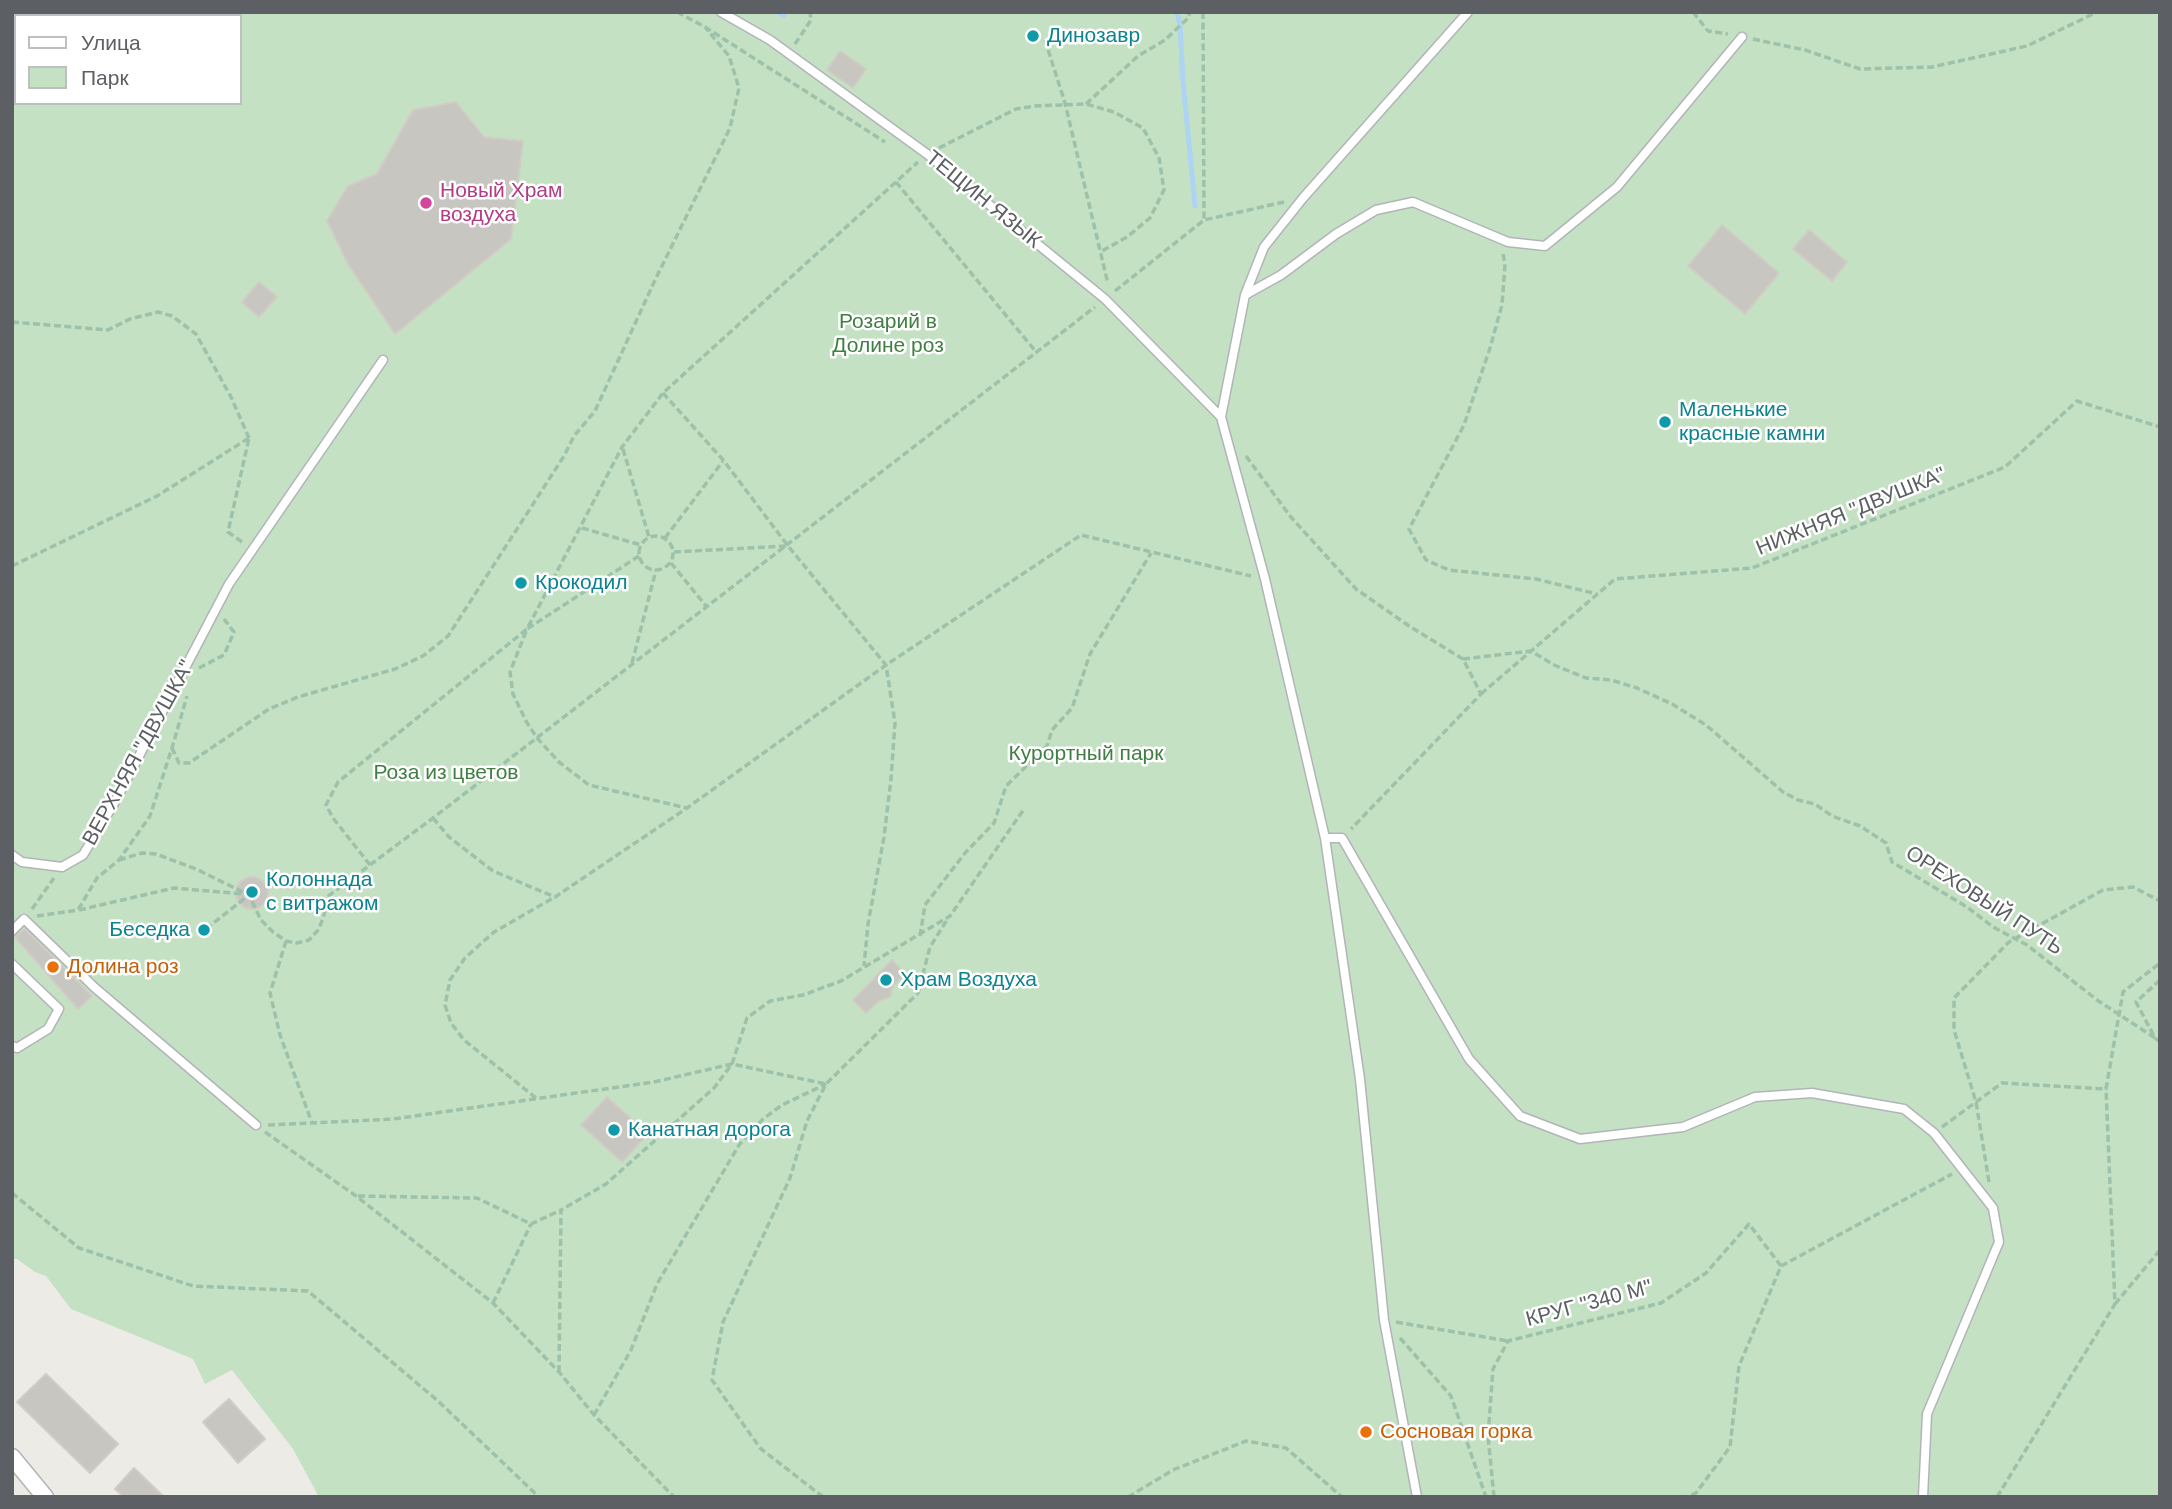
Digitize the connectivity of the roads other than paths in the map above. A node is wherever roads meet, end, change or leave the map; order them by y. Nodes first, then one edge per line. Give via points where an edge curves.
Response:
1 (721, 12) edge
2 (1468, 12) edge
3 (1742, 37) road end
4 (1245, 295) junction
5 (383, 360) dead end
6 (1220, 417) junction
7 (1325, 838) junction
8 (12, 855) edge
9 (12, 931) edge
10 (12, 964) edge
11 (12, 1046) edge
12 (256, 1125) road end
13 (12, 1457) edge
14 (46, 1497) edge
15 (1416, 1497) edge
16 (1923, 1497) edge

1 - 6 lane, ТЕЩИН ЯЗЫК via 770,40 927,154 1105,299
2 - 4 lane via 1264,247
3 - 4 lane via 1617,187 1545,246 1508,242 1413,202 1376,210
4 - 6 lane
5 - 8 lane, ВЕРХНЯЯ "ДВУШКА" via 229,584 83,855 62,867 22,862
6 - 7 lane via 1265,579
7 - 15 lane via 1360,1079 1384,1320
7 - 16 lane via 1342,838 1469,1059 1520,1116 1580,1139 1683,1127 1755,1097 1812,1093 1904,1109 1934,1133 1993,1208 1999,1242 1927,1415
9 - 12 lane via 24,919 94,987
10 - 11 lane via 59,1009 48,1029 17,1048
13 - 14 street

